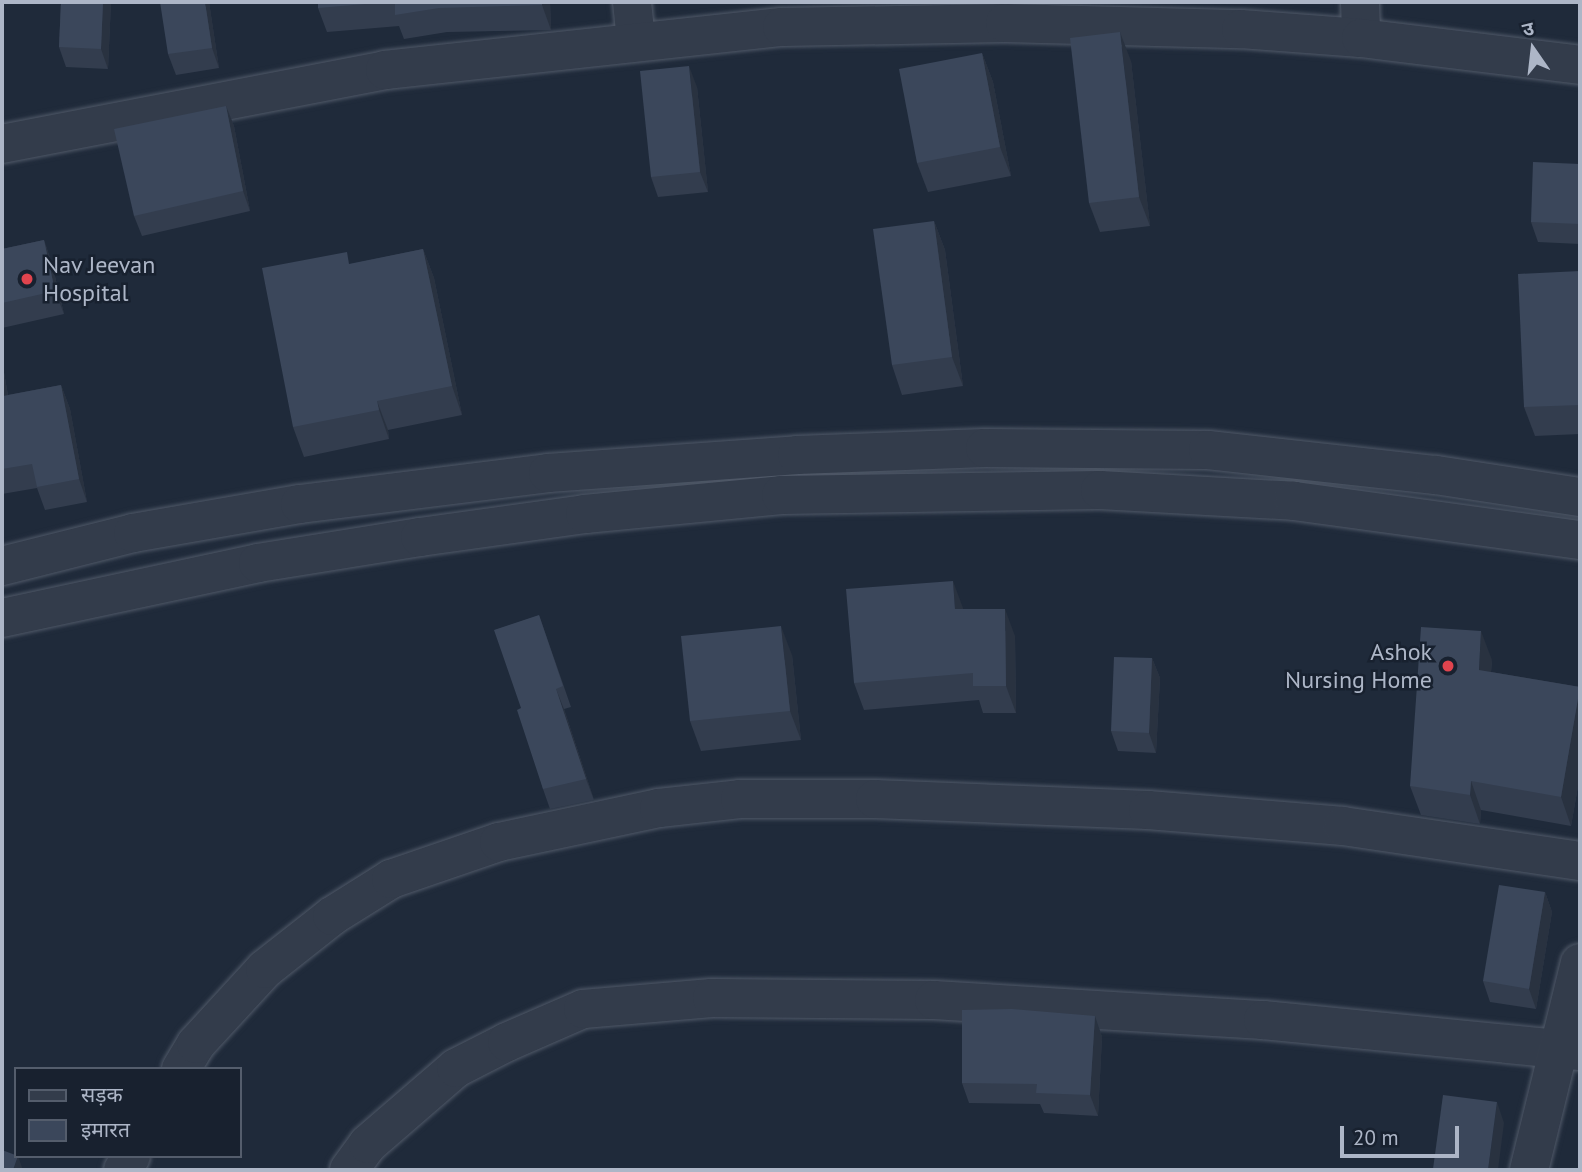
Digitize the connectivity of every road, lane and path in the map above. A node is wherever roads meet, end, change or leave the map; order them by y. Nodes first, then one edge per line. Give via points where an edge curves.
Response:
1 (632, 2) edge
2 (1360, 20) edge
3 (636, 41) junction
4 (1580, 65) edge
5 (2, 144) edge
6 (1580, 496) edge
7 (1580, 540) edge
8 (2, 566) edge
9 (2, 618) edge
10 (1580, 861) edge
11 (1580, 963) edge
12 (1569, 1050) edge
13 (182, 1067) edge
14 (349, 1170) edge
15 (1529, 1170) edge

1 - 3 street
2 - 3 street via 1241,29 1005,23 782,27
2 - 4 street
3 - 5 street via 384,70
6 - 8 street via 1208,450 985,448 797,455 548,473 300,503 133,533
7 - 9 street via 1266,499 1100,490 781,495 584,514 420,537 258,563
10 - 13 street via 1343,826 1148,810 862,799 740,799 659,808 499,842 391,878 332,916 265,969 196,1044
11 - 12 street
12 - 14 street via 1263,1020 934,1000 712,998 583,1009 456,1068 368,1144
12 - 15 street

